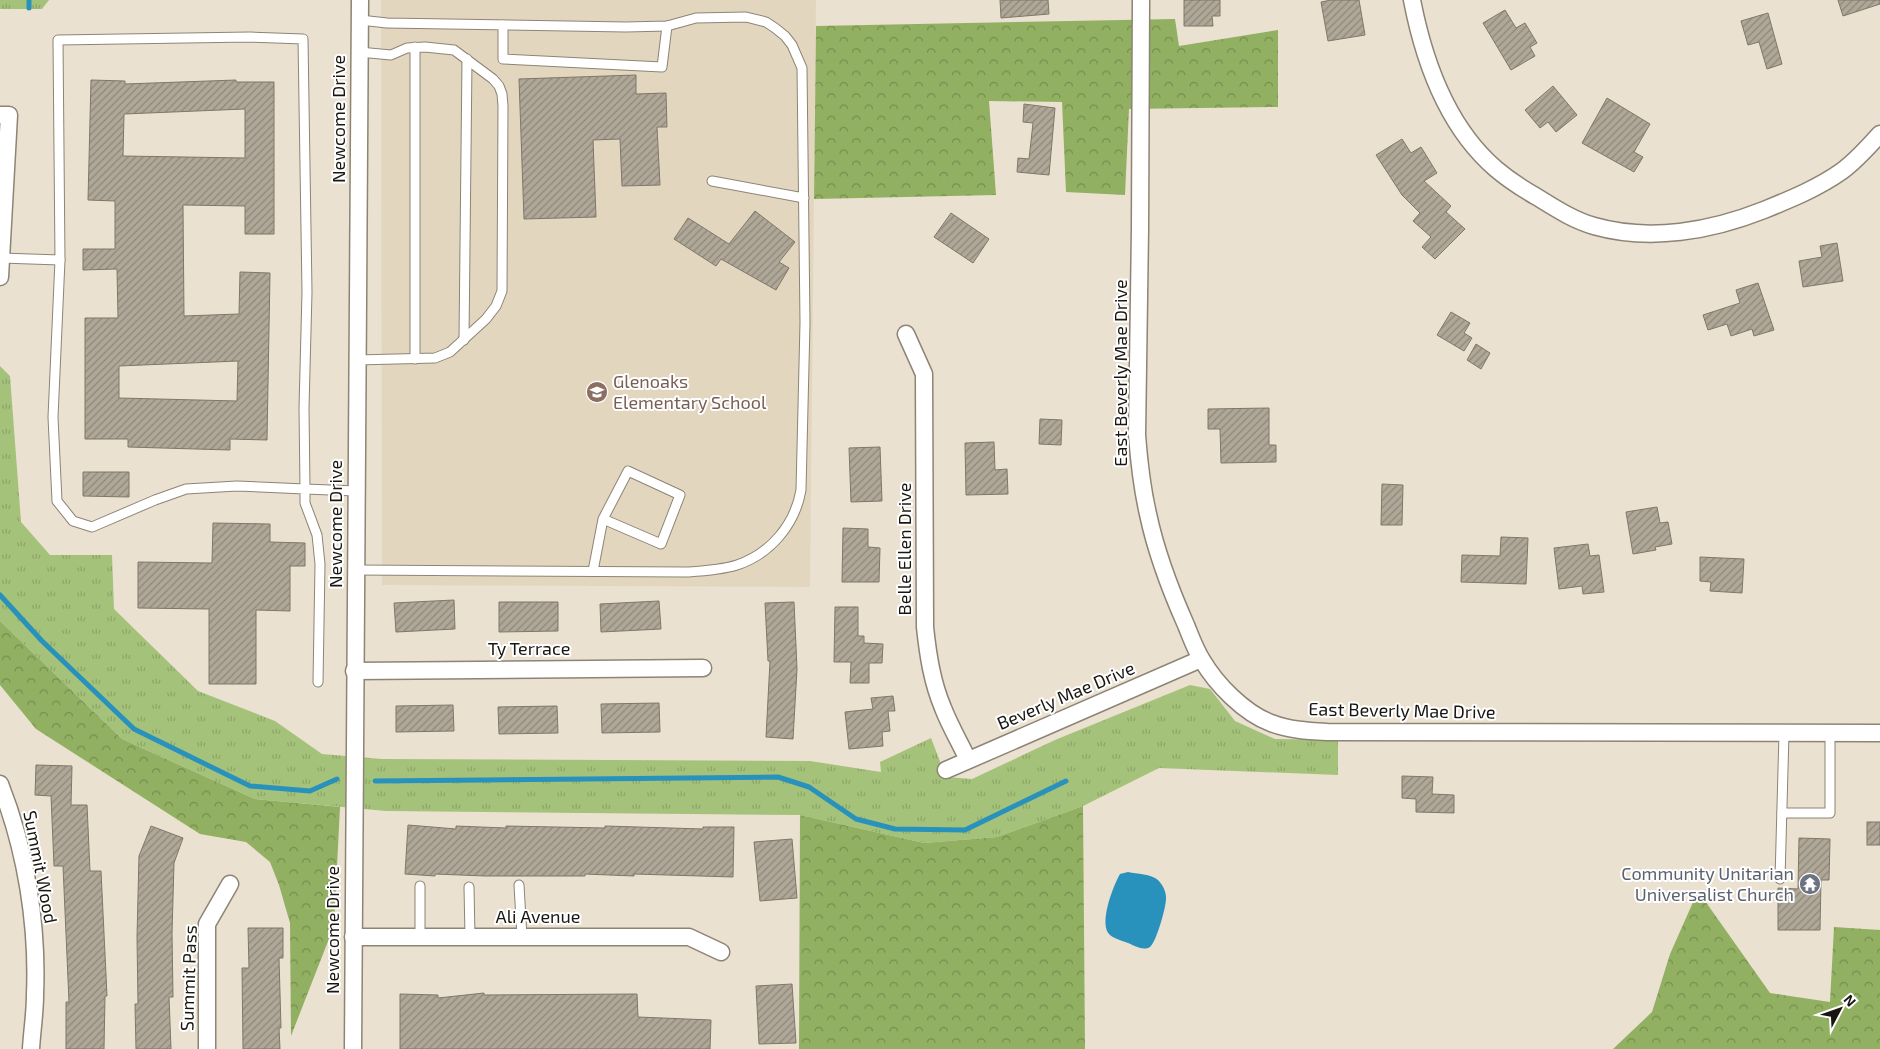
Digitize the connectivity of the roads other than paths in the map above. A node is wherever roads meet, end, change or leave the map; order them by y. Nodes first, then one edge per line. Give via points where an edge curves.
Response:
1 (360, 0) edge
2 (1141, 0) edge
3 (1412, 0) edge
4 (360, 20) junction
5 (503, 25) junction
6 (667, 26) junction
7 (415, 47) junction
8 (360, 52) junction
9 (467, 59) junction
10 (4, 115) edge
11 (1880, 134) edge
12 (712, 181) dead end
13 (804, 198) junction
14 (2, 201) edge
15 (2, 258) junction
16 (60, 260) junction
17 (0, 277) edge
18 (906, 334) dead end
19 (464, 340) junction
20 (415, 358) junction
21 (357, 360) junction
22 (305, 490) junction
23 (356, 491) junction
24 (603, 519) junction
25 (355, 570) junction
26 (593, 571) junction
27 (1201, 659) junction
28 (703, 668) dead end
29 (354, 670) junction
30 (318, 682) dead end
31 (1784, 733) junction
32 (1830, 733) junction
33 (1880, 733) edge
34 (968, 760) junction
35 (946, 770) dead end
36 (0, 784) edge
37 (1782, 813) junction
38 (1780, 879) dead end
39 (230, 884) dead end
40 (519, 885) dead end
41 (420, 886) dead end
42 (469, 887) dead end
43 (353, 937) junction
44 (420, 937) junction
45 (470, 937) junction
46 (522, 937) junction
47 (721, 952) dead end
48 (31, 1049) edge
49 (207, 1049) edge
50 (353, 1049) edge

1 - 4 street, Newcome Drive
2 - 27 street, East Beverly Mae Drive via 1140,466 1160,561
3 - 11 street via 1418,34 1443,99 1477,150 1517,185 1569,217 1594,226 1658,234 1724,224 1801,194 1825,181 1842,171
4 - 5 lane
4 - 8 street, Newcome Drive
5 - 6 lane
5 - 6 lane via 503,59 662,67
6 - 13 lane via 696,18 746,17 766,22 792,45 802,68
7 - 8 lane via 392,55
7 - 9 lane via 454,50
7 - 20 lane
8 - 21 street, Newcome Drive
9 - 19 lane
9 - 19 lane via 493,79 502,94 502,292 496,306
10 - 14 street
12 - 13 lane
13 - 26 lane via 801,490 789,524 763,552 736,566 687,572
14 - 15 street
15 - 16 lane
15 - 17 street
16 - 22 lane via 53,417 57,501 73,521 92,527 186,489 237,486
16 - 22 lane via 58,40 303,39 307,292
18 - 34 street, Belle Ellen Drive via 924,374 925,627 928,655 943,708
19 - 20 lane via 450,352 435,358
20 - 21 lane
21 - 23 street, Newcome Drive
22 - 23 lane
22 - 30 lane via 305,503 317,535 320,564
23 - 25 street, Newcome Drive
24 - 24 lane via 628,471 680,495 661,544
24 - 26 lane
25 - 26 lane
25 - 29 street, Newcome Drive
27 - 31 street, East Beverly Mae Drive via 1230,696 1248,710 1270,723 1295,730
27 - 34 street, Beverly Mae Drive
28 - 29 street, Ty Terrace
29 - 43 street, Newcome Drive
31 - 32 street, East Beverly Mae Drive
31 - 37 lane
32 - 33 street, East Beverly Mae Drive
32 - 37 lane via 1830,813
34 - 35 street, Beverly Mae Drive
36 - 48 street, Summit Wood via 17,839 30,899 35,953
37 - 38 lane
39 - 49 street, Summit Pass via 207,924
40 - 46 lane
41 - 44 lane
42 - 45 lane
43 - 44 street, Ali Avenue
43 - 50 street, Newcome Drive
44 - 45 street, Ali Avenue
45 - 46 street, Ali Avenue
46 - 47 street, Ali Avenue via 689,937

